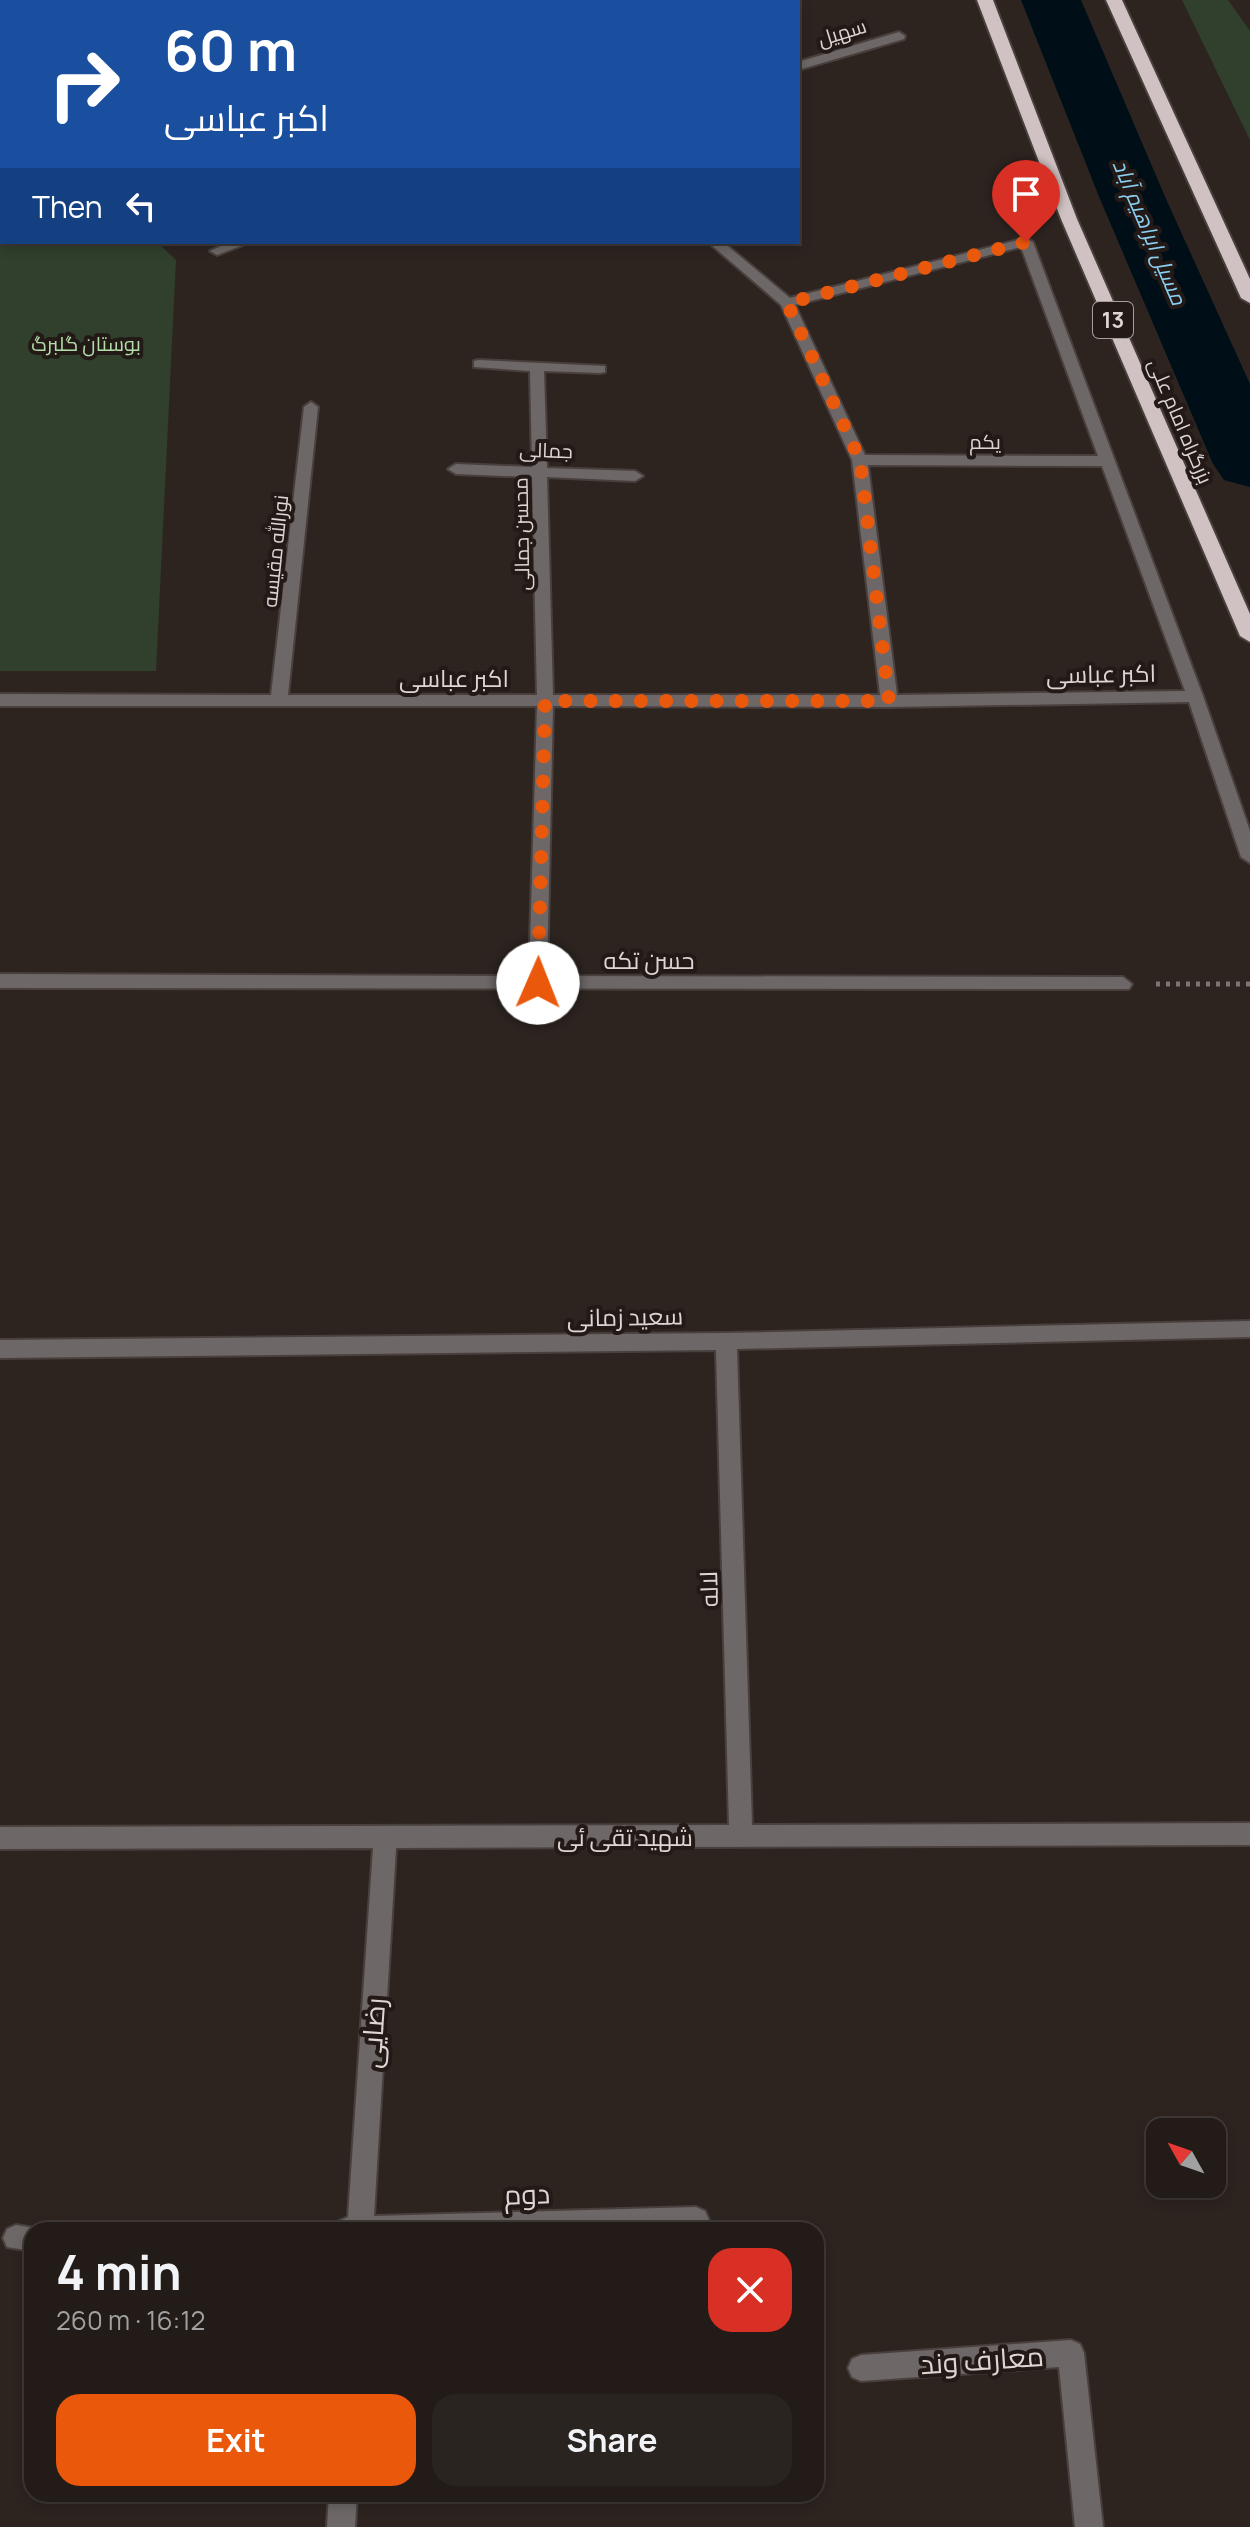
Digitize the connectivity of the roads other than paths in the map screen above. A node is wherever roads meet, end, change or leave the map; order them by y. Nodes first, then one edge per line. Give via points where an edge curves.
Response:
1 (985, 0) edge
2 (1114, 0) edge
3 (899, 36) dead end
4 (800, 65) edge
5 (238, 244) edge
6 (717, 244) edge
7 (217, 251) dead end
8 (1250, 298) edge
9 (787, 303) junction
10 (479, 364) dead end
11 (537, 367) junction
12 (600, 369) dead end
13 (311, 407) dead end
14 (860, 460) junction
15 (1110, 461) junction
16 (456, 469) dead end
17 (539, 471) junction
18 (635, 476) dead end
19 (1250, 636) edge
20 (1195, 696) junction
21 (0, 700) edge
22 (279, 700) junction
23 (545, 701) junction
24 (889, 701) junction
25 (1250, 857) edge
26 (0, 981) edge
27 (538, 983) junction
28 (1123, 984) road end
29 (1250, 1329) edge
30 (726, 1341) junction
31 (0, 1349) edge
32 (1250, 1834) edge
33 (385, 1836) junction
34 (741, 1836) junction
35 (0, 1838) edge
36 (696, 2220) dead end
37 (361, 2222) edge
38 (629, 2222) edge
39 (861, 2368) dead end
40 (343, 2502) edge
41 (341, 2527) edge
42 (1089, 2527) edge

1 - 19 highway, بزرگراه امام علی / 13 via 1069,219
2 - 8 highway
3 - 4 street, سهیل
5 - 7 street
6 - 9 street
9 - 14 street
9 - 15 street via 1026,242
10 - 11 street
11 - 12 street
11 - 17 street, محسن جمالی
13 - 22 street, نورالله مقیسه
14 - 15 street, یکم
14 - 24 street
15 - 20 street
16 - 17 street, جمالی
17 - 18 street, جمالی
17 - 23 street, محسن جمالی
20 - 24 street, اکبر عباسی
20 - 25 street
21 - 22 street, اکبر عباسی
22 - 23 street, اکبر عباسی
23 - 24 street, اکبر عباسی
23 - 27 street
26 - 27 street, حسن تکه
27 - 28 street, حسن تکه
29 - 30 street, سعید زمانی
30 - 31 street, سعید زمانی
30 - 34 street, لاله
32 - 34 street, شهید تقی ئی
33 - 34 street, شهید تقی ئی
33 - 35 street, شهید تقی ئی
33 - 37 street, رضایی
36 - 38 street, دوم
39 - 42 street, معارف وند via 1071,2353
40 - 41 street

